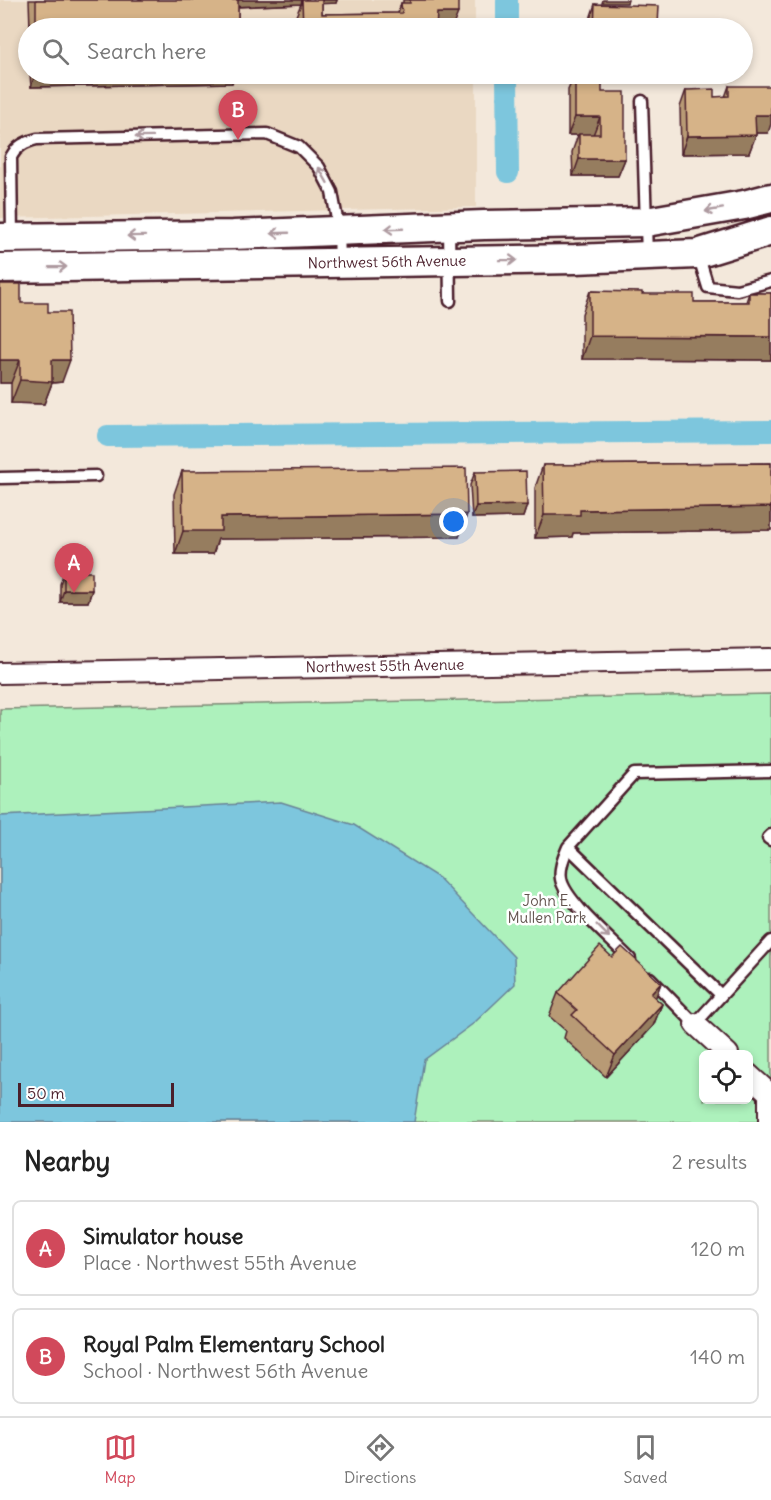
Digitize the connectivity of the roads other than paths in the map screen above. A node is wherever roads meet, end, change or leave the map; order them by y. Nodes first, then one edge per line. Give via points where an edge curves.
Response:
1 (642, 101) dead end
2 (5, 157) edge
3 (771, 198) edge
4 (646, 222) junction
5 (449, 227) junction
6 (339, 231) junction
7 (771, 231) edge
8 (6, 238) edge
9 (698, 254) junction
10 (647, 256) junction
11 (449, 261) junction
12 (340, 263) junction
13 (0, 268) edge
14 (771, 281) edge
15 (450, 302) dead end
16 (96, 476) dead end
17 (0, 478) edge
18 (771, 659) edge
19 (0, 673) edge
20 (771, 771) edge
21 (771, 835) edge
22 (771, 840) edge
23 (568, 847) junction
24 (771, 941) edge
25 (637, 965) edge
26 (645, 973) edge
27 (721, 995) junction
28 (695, 1024) junction
29 (724, 1050) edge
30 (753, 1079) edge
31 (769, 1122) edge

1 - 4 lane
6 -> 2 lane via 332,192 319,167 299,147 267,134 37,139
2 - 8 lane
3 -> 4 street
4 - 5 street
4 - 10 lane
5 -> 6 street
5 - 11 lane
6 -> 8 street
6 - 12 lane
7 - 9 street, Northwest 56th Avenue
9 - 10 street, Northwest 56th Avenue
9 - 14 lane via 708,287 737,290
11 -> 10 street, Northwest 56th Avenue
11 - 12 street, Northwest 56th Avenue
11 - 15 lane
13 -> 12 street, Northwest 56th Avenue
16 - 17 lane
18 - 19 street, Northwest 55th Avenue
20 - 23 lane via 634,774
21 - 22 lane
23 -> 25 lane via 561,877 567,894
23 - 27 lane
24 - 27 lane
26 - 28 lane
27 - 28 lane
28 - 29 street
30 - 31 street via 769,1094

